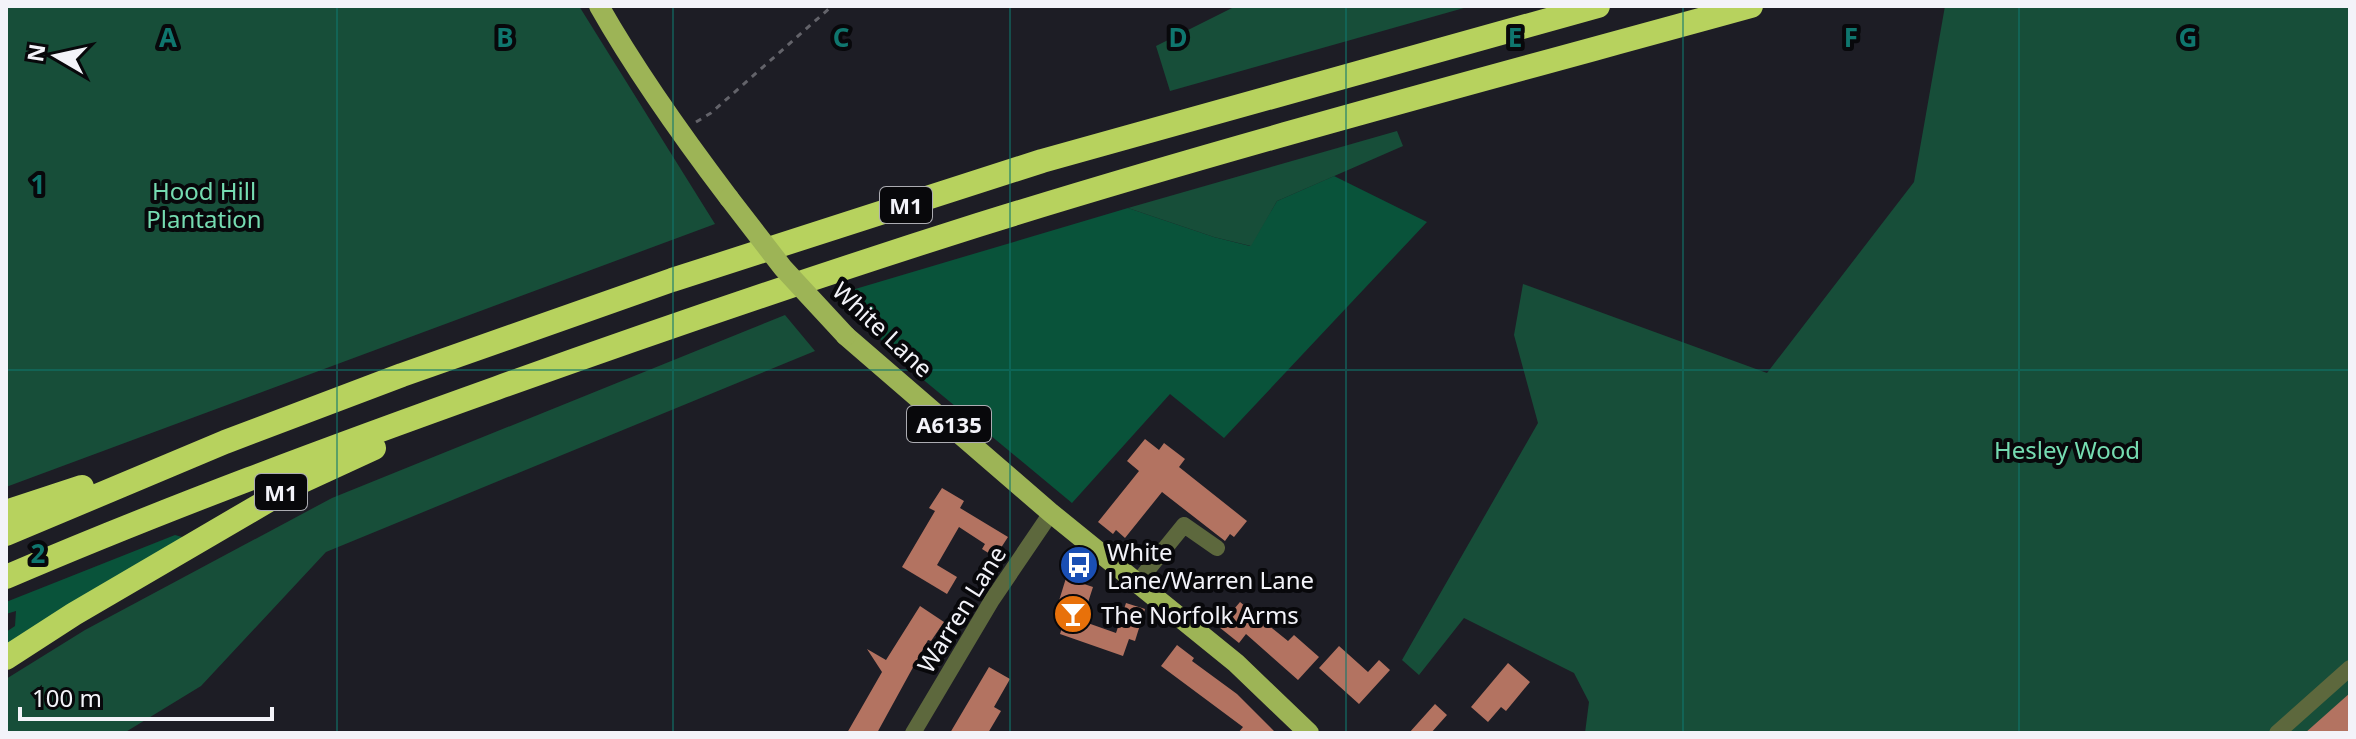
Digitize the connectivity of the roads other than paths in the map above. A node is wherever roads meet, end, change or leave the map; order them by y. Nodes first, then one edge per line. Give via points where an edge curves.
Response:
1 (599, 6) edge
2 (1598, 6) edge
3 (1751, 6) edge
4 (574, 360) junction
5 (225, 442) junction
6 (6, 512) edge
7 (1051, 513) junction
8 (6, 534) edge
9 (1217, 548) dead end
10 (6, 577) edge
11 (1137, 583) junction
12 (6, 658) edge
13 (2350, 668) edge
14 (913, 733) edge
15 (1309, 733) edge
16 (2277, 733) edge

1 - 7 main road, White Lane / A6135, bridge via 680,133 783,268 846,336
2 - 5 highway, M1 via 1042,161 672,280
3 - 4 highway, M1 via 995,220
4 - 10 highway, M1 via 381,429
4 - 12 highway, M1 via 298,483
5 - 6 highway, M1
5 - 8 highway, M1
7 - 11 main road, White Lane / A6135
7 - 14 street, Warren Lane
9 - 11 street via 1184,525
11 - 15 main road, White Lane / A6135 via 1236,663
13 - 16 street

